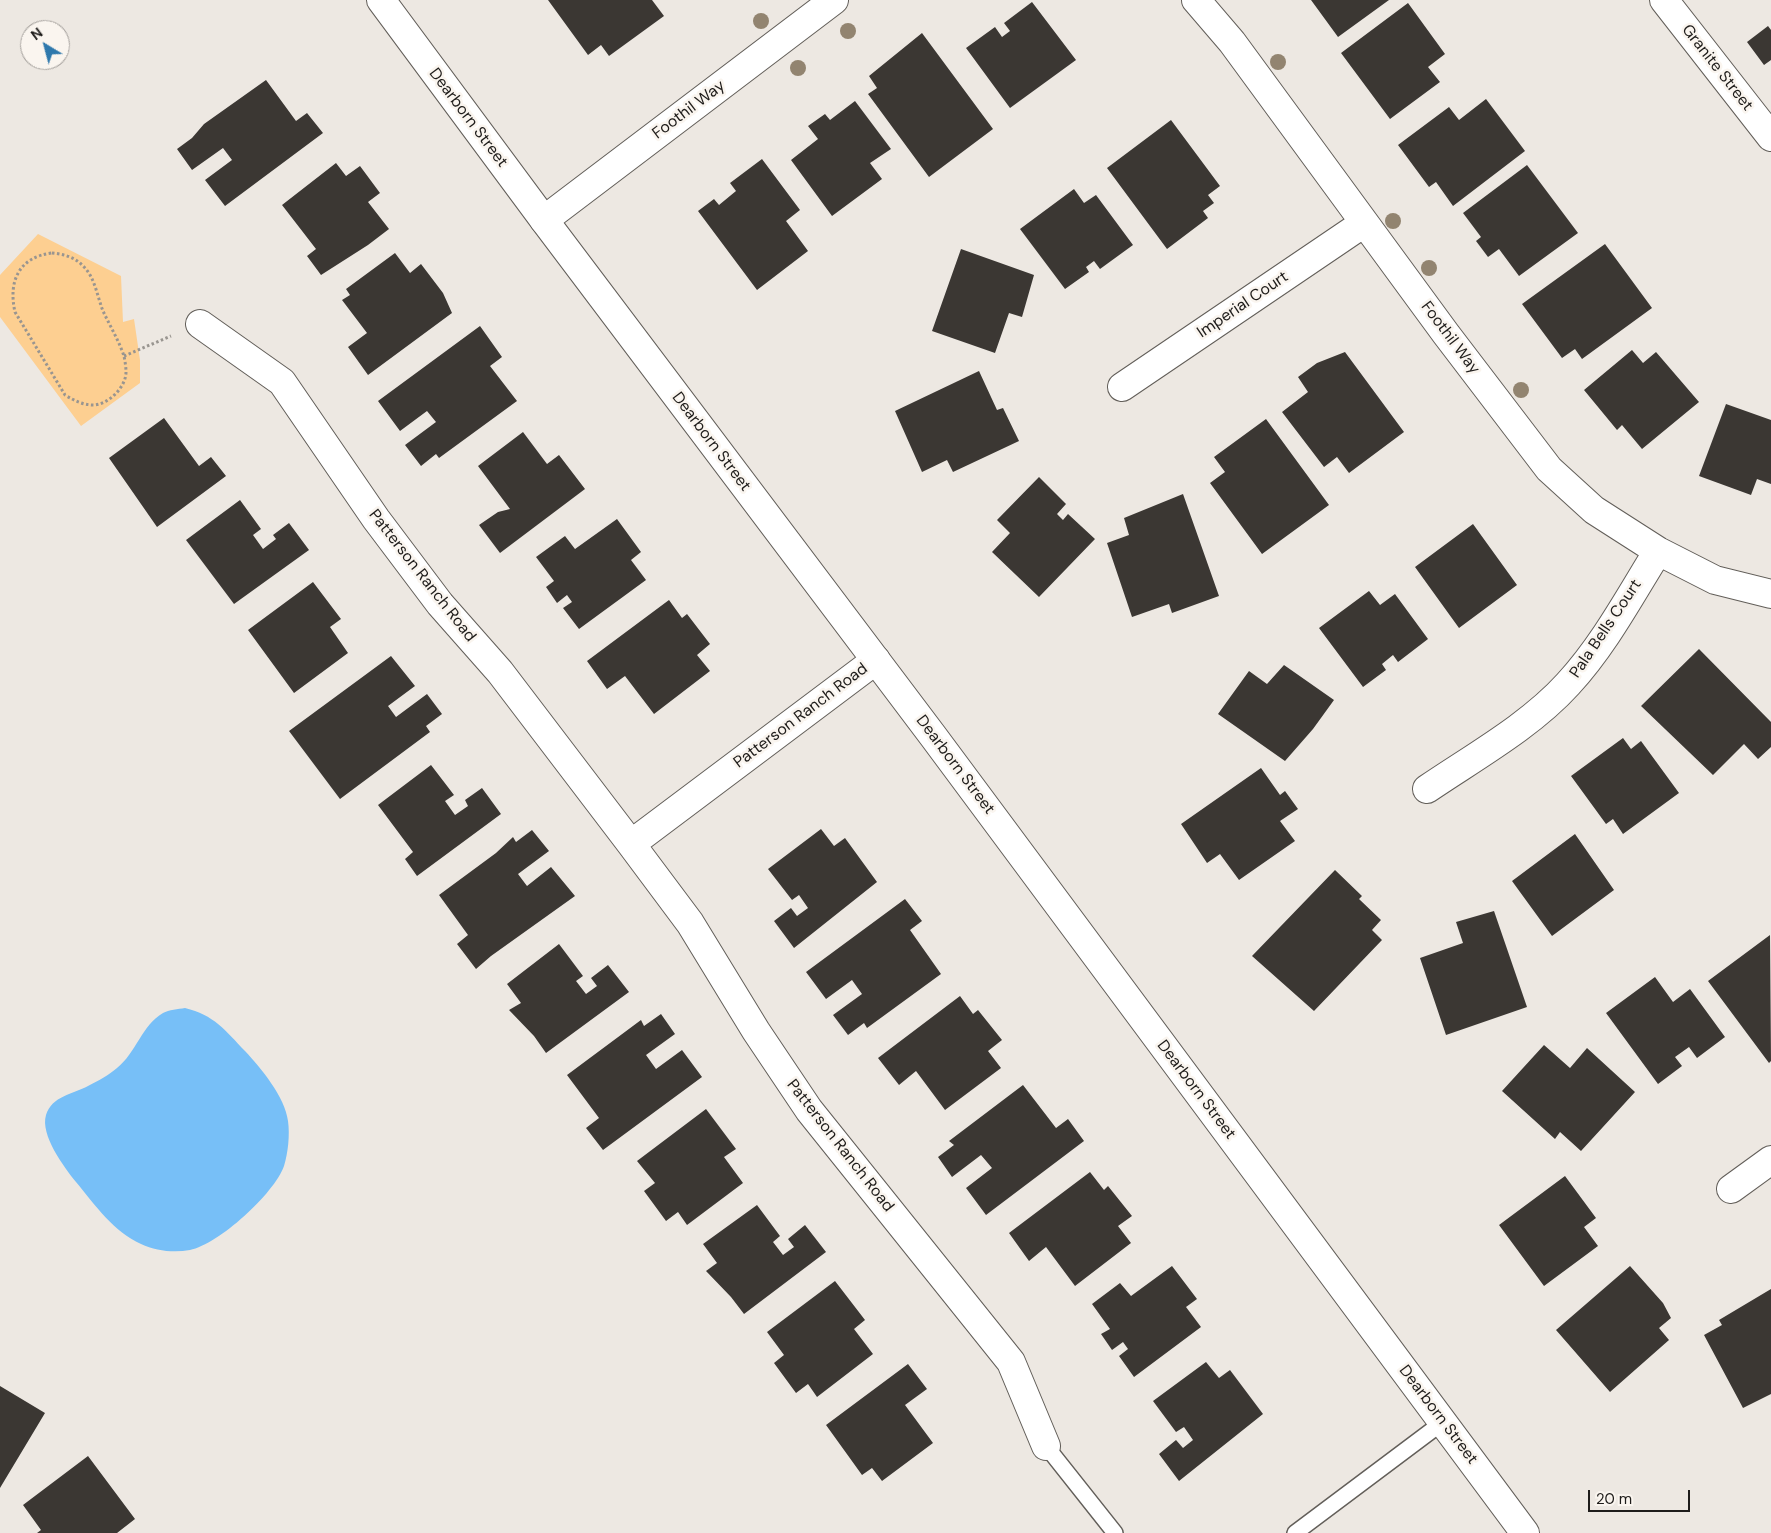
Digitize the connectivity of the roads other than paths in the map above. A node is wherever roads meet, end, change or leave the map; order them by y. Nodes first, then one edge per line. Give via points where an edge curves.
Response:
1 (380, 0) edge
2 (834, 0) edge
3 (1196, 0) edge
4 (1664, 0) edge
5 (1771, 137) edge
6 (544, 220) junction
7 (1364, 223) junction
8 (200, 324) road end
9 (1122, 387) dead end
10 (1658, 551) junction
11 (1771, 594) edge
12 (876, 660) junction
13 (1427, 789) dead end
14 (631, 844) junction
15 (1771, 1160) edge
16 (1731, 1189) dead end
17 (1443, 1422) junction
18 (1046, 1446) joint
19 (1115, 1533) edge
20 (1295, 1533) edge
21 (1525, 1533) edge

1 - 6 street, Dearborn Street
2 - 6 street, Foothil Way
3 - 7 street, Foothil Way via 1232,42
4 - 5 street, Granite Street
6 - 12 street, Dearborn Street
7 - 9 street, Imperial Court
7 - 10 street, Foothil Way via 1549,469 1594,510
8 - 14 street, Patterson Ranch Road via 282,382 393,542 440,604 500,672
10 - 11 street, Foothil Way via 1715,580
10 - 13 street, Pala Bells Court via 1591,656 1568,684 1537,714
12 - 14 street, Patterson Ranch Road
12 - 17 street, Dearborn Street
14 - 18 street, Patterson Ranch Road via 690,923 809,1110 1011,1362
15 - 16 street
17 - 20 lane
17 - 21 street, Dearborn Street
18 - 19 lane

